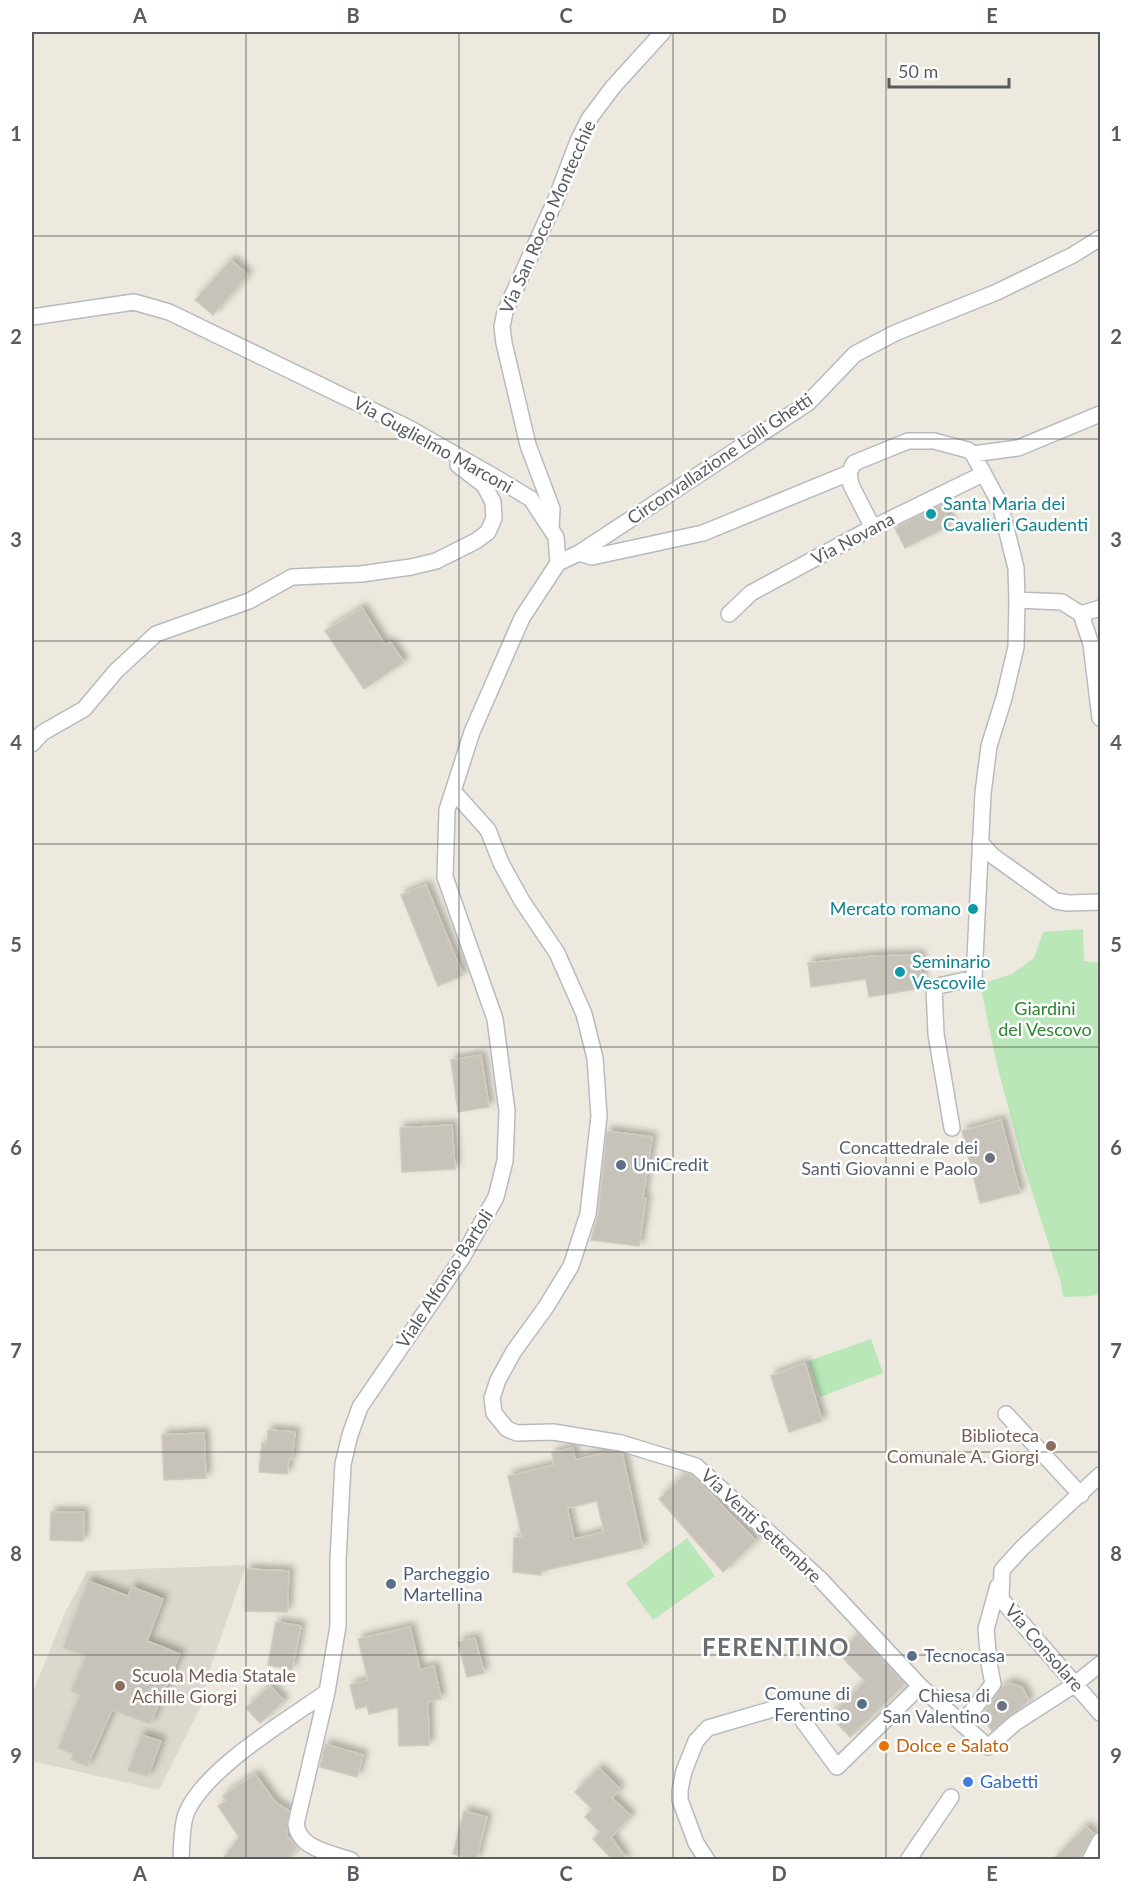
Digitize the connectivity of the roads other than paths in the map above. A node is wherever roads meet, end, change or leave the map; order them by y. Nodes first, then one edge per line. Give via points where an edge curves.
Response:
1 (663, 32) edge
2 (1101, 238) edge
3 (32, 317) edge
4 (1101, 414) edge
5 (452, 453) junction
6 (973, 454) junction
7 (849, 472) junction
8 (983, 474) junction
9 (873, 528) junction
10 (551, 529) junction
11 (579, 553) junction
12 (558, 563) junction
13 (1017, 600) junction
14 (1101, 608) edge
15 (729, 614) dead end
16 (1081, 614) junction
17 (1101, 718) edge
18 (32, 744) edge
19 (453, 791) junction
20 (980, 842) junction
21 (1101, 902) edge
22 (952, 1128) dead end
23 (1006, 1414) dead end
24 (1101, 1475) edge
25 (1081, 1495) junction
26 (1002, 1570) junction
27 (1101, 1664) edge
28 (1074, 1685) junction
29 (920, 1686) junction
30 (327, 1692) junction
31 (1101, 1713) edge
32 (962, 1724) junction
33 (951, 1797) dead end
34 (1101, 1841) edge
35 (181, 1860) edge
36 (351, 1860) edge
37 (707, 1860) edge
38 (908, 1860) edge
39 (1090, 1860) edge

1 - 10 street, Via San Rocco Montecchie via 589,119 505,312 504,343 528,446 552,509
2 - 11 street, Circonvallazione Lolli Ghetti via 997,292 895,333 855,354 808,403
3 - 5 street, Via Guglielmo Marconi via 134,302 169,312
4 - 6 street via 1018,448
5 - 10 street, Via Guglielmo Marconi via 531,499
5 - 18 street via 455,463 484,485 493,502 494,518 488,532 476,541 436,561 411,567 292,577 249,601 156,634 116,671 84,709 42,733
6 - 7 street via 934,441 908,441 854,463
6 - 8 street
7 - 9 street via 851,485
7 - 11 street via 703,533 592,557
8 - 9 street, Via Novana
8 - 13 street via 1000,504 1016,568
9 - 15 street, Via Novana via 751,593
10 - 12 street, Via Guglielmo Marconi via 556,537
11 - 12 street, Circonvallazione Lolli Ghetti
12 - 19 street via 522,618 472,732
13 - 16 street via 1062,602
13 - 20 street via 1016,647 989,746
14 - 16 street
16 - 17 street via 1090,644
19 - 29 street, Via Venti Settembre via 488,830 522,901 557,953 584,1014 595,1058 599,1116 588,1214 571,1266 498,1380 492,1398 494,1413 507,1429 517,1433 553,1432 621,1443 696,1466 820,1579
19 - 30 street, Viale Alfonso Bartoli via 447,810 445,877 495,1019 507,1112 505,1161 491,1208 360,1407 350,1435 343,1464 338,1626
20 - 21 street via 1056,902
20 - 22 street via 974,978 934,987 936,1034
23 - 25 street
24 - 25 street
25 - 26 street
26 - 28 street, Via Consolare via 1001,1599
26 - 32 street via 986,1629 993,1684
27 - 28 street
28 - 31 street, Via Consolare
28 - 32 street, Via Venti Settembre via 1015,1723 988,1747
29 - 32 street, Via Venti Settembre
29 - 37 street via 837,1767 792,1706 701,1733 692,1748 680,1800 696,1844
30 - 35 street via 224,1766 195,1796 186,1816
30 - 36 street, Viale Alfonso Bartoli via 299,1807 297,1832 312,1847
33 - 38 street
34 - 39 street

